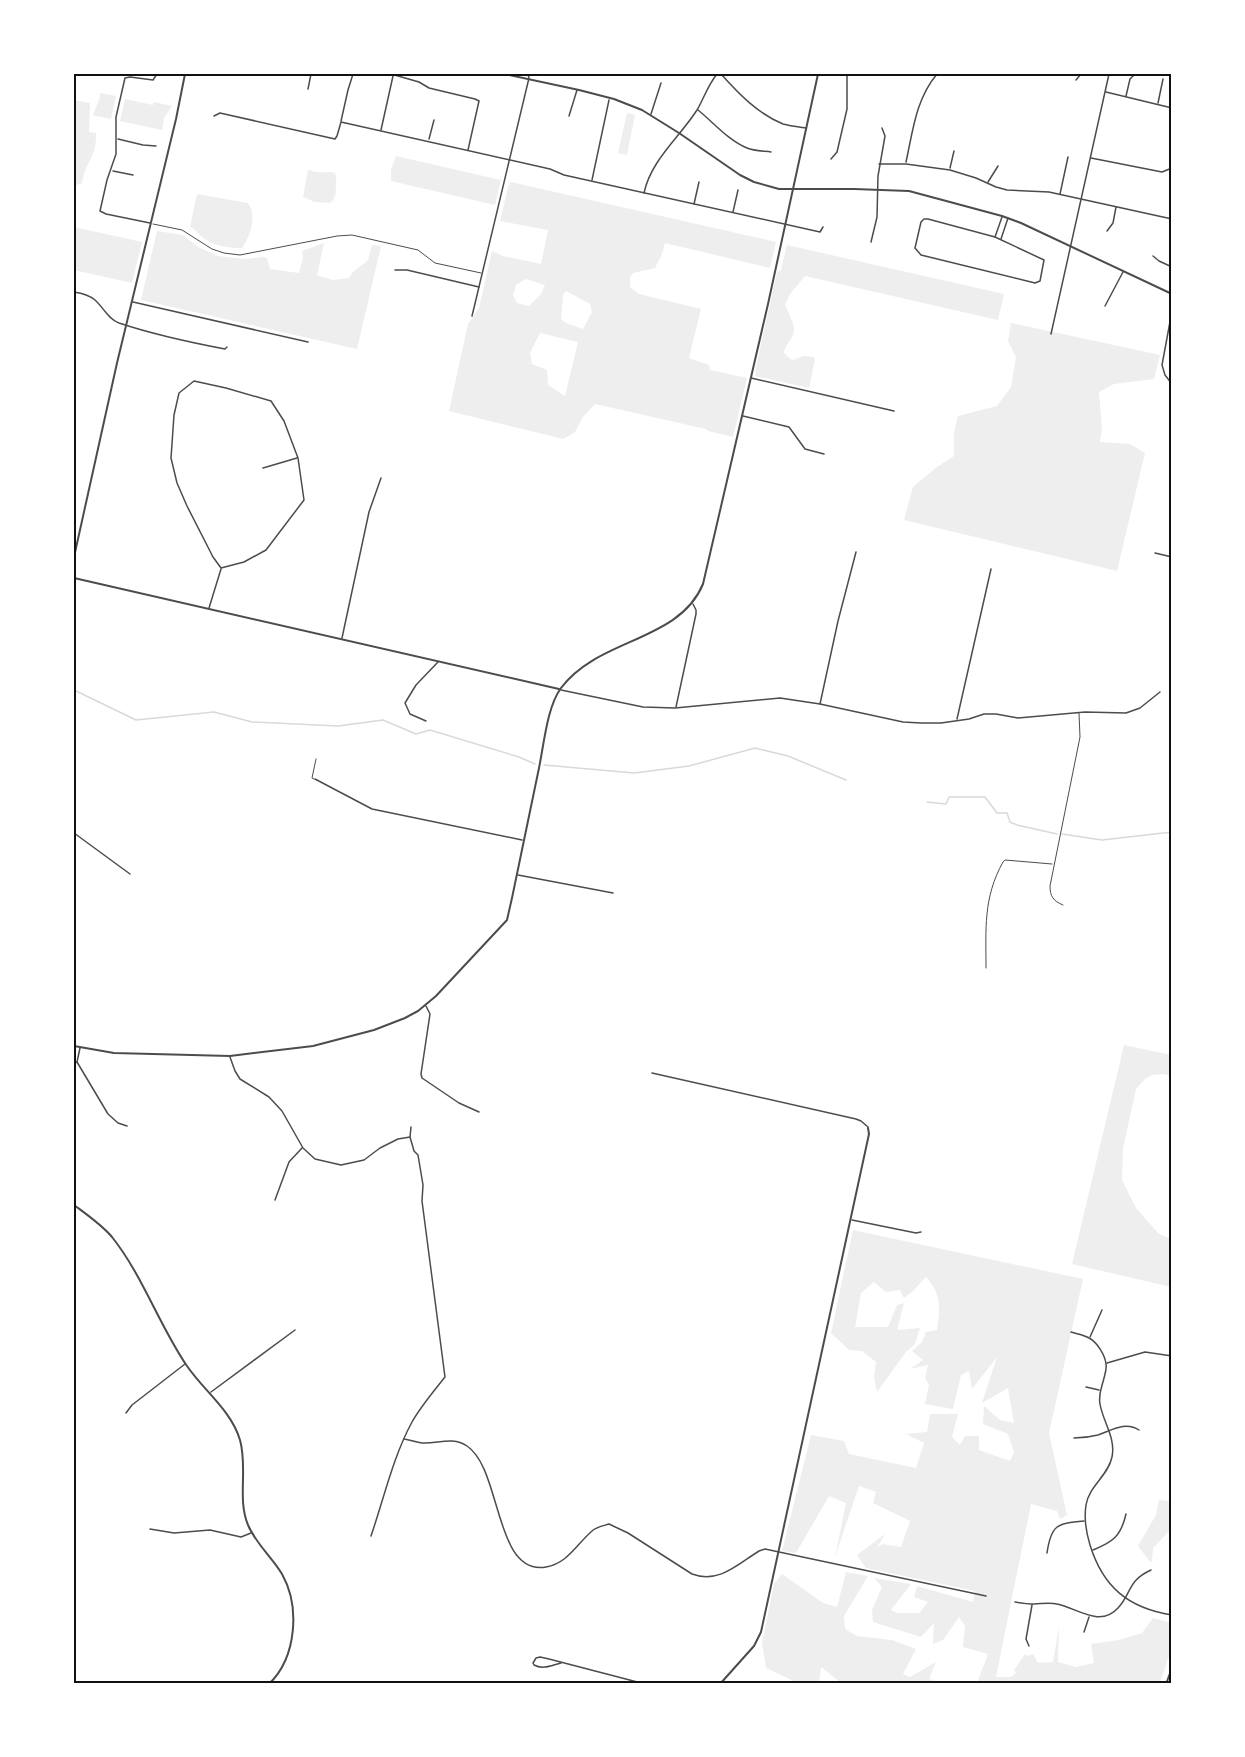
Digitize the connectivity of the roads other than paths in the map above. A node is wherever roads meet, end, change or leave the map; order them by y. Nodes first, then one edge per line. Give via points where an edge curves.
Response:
1 (157, 74) edge
2 (185, 74) edge
3 (311, 74) edge
4 (353, 74) edge
5 (392, 74) edge
6 (505, 74) edge
7 (528, 74) edge
8 (717, 74) edge
9 (721, 74) edge
10 (818, 74) edge
11 (847, 74) edge
12 (937, 74) edge
13 (1081, 74) edge
14 (1109, 74) edge
15 (1134, 75) edge
16 (529, 78) junction
17 (1163, 79) dead end
18 (1076, 80) dead end
19 (661, 83) dead end
20 (308, 89) dead end
21 (577, 89) junction
22 (1105, 92) junction
23 (1126, 96) junction
24 (610, 98) junction
25 (1158, 104) junction
26 (1172, 108) edge
27 (697, 110) junction
28 (651, 115) junction
29 (214, 116) dead end
30 (569, 116) dead end
31 (434, 120) dead end
32 (341, 122) junction
33 (806, 128) junction
34 (882, 128) dead end
35 (381, 130) junction
36 (680, 133) junction
37 (117, 138) junction
38 (429, 141) junction
39 (156, 146) dead end
40 (468, 150) junction
41 (954, 151) dead end
42 (771, 152) dead end
43 (1068, 157) dead end
44 (1091, 158) junction
45 (831, 159) dead end
46 (510, 160) junction
47 (879, 164) junction
48 (906, 164) junction
49 (998, 166) dead end
50 (1172, 168) edge
51 (950, 170) junction
52 (111, 171) junction
53 (133, 175) dead end
54 (592, 181) junction
55 (699, 182) dead end
56 (988, 182) junction
57 (793, 189) junction
58 (738, 190) dead end
59 (877, 190) junction
60 (644, 194) junction
61 (1060, 195) junction
62 (1081, 199) junction
63 (694, 205) junction
64 (1116, 207) junction
65 (733, 213) junction
66 (1002, 216) junction
67 (1008, 218) junction
68 (1172, 219) edge
69 (151, 223) junction
70 (785, 224) junction
71 (823, 226) dead end
72 (1107, 231) dead end
73 (995, 237) junction
74 (1001, 240) junction
75 (871, 242) dead end
76 (1071, 246) junction
77 (1153, 256) dead end
78 (1172, 267) edge
79 (395, 270) dead end
80 (1124, 271) junction
81 (483, 274) junction
82 (480, 287) junction
83 (74, 292) edge
84 (1172, 294) edge
85 (132, 302) junction
86 (1105, 306) dead end
87 (1172, 311) edge
88 (472, 316) dead end
89 (127, 324) junction
90 (1051, 334) dead end
91 (308, 342) dead end
92 (227, 347) dead end
93 (751, 378) junction
94 (1172, 384) edge
95 (894, 411) dead end
96 (742, 416) junction
97 (824, 454) dead end
98 (298, 458) junction
99 (263, 468) dead end
100 (381, 478) dead end
101 (856, 552) dead end
102 (1155, 553) dead end
103 (74, 557) edge
104 (1172, 557) edge
105 (221, 568) junction
106 (991, 569) dead end
107 (74, 578) edge
108 (692, 603) junction
109 (209, 608) junction
110 (342, 639) junction
111 (439, 662) junction
112 (560, 689) junction
113 (1160, 692) dead end
114 (820, 704) junction
115 (675, 708) junction
116 (1079, 713) junction
117 (957, 720) junction
118 (426, 721) dead end
119 (316, 759) dead end
120 (315, 779) joint
121 (74, 833) edge
122 (524, 840) junction
123 (1054, 864) junction
124 (130, 873) dead end
125 (517, 874) junction
126 (613, 893) dead end
127 (1063, 905) dead end
128 (986, 968) dead end
129 (426, 1005) junction
130 (74, 1046) edge
131 (80, 1047) junction
132 (230, 1056) junction
133 (75, 1063) edge
134 (652, 1073) dead end
135 (478, 1112) dead end
136 (126, 1126) dead end
137 (411, 1127) dead end
138 (868, 1128) joint
139 (410, 1137) junction
140 (303, 1148) junction
141 (274, 1200) dead end
142 (74, 1205) edge
143 (851, 1220) junction
144 (921, 1232) dead end
145 (1102, 1310) dead end
146 (295, 1330) dead end
147 (1071, 1332) dead end
148 (1090, 1338) junction
149 (1172, 1356) edge
150 (186, 1363) junction
151 (1106, 1364) junction
152 (1086, 1387) dead end
153 (1100, 1391) junction
154 (210, 1392) junction
155 (126, 1413) dead end
156 (1110, 1430) junction
157 (1139, 1430) dead end
158 (1074, 1438) dead end
159 (404, 1439) junction
160 (1126, 1514) dead end
161 (1085, 1521) junction
162 (150, 1529) dead end
163 (252, 1533) junction
164 (371, 1536) dead end
165 (1092, 1550) junction
166 (779, 1552) junction
167 (1047, 1553) dead end
168 (1151, 1570) dead end
169 (986, 1596) dead end
170 (1124, 1598) junction
171 (1015, 1602) dead end
172 (1032, 1605) junction
173 (1172, 1615) edge
174 (1089, 1616) junction
175 (1084, 1632) dead end
176 (1029, 1646) dead end
177 (561, 1663) junction
178 (1172, 1668) edge
179 (269, 1683) edge
180 (645, 1683) edge
181 (720, 1683) edge
182 (1166, 1683) edge

1 - 37 street via 153,80 125,78 116,117
2 - 69 street
3 - 20 street
4 - 32 street
5 - 35 street
5 - 40 street via 479,101
6 - 16 street
7 - 16 street
8 - 27 street
9 - 33 street via 771,118
10 - 33 street
11 - 45 street via 847,109 837,152
12 - 48 street via 918,105
13 - 18 street
14 - 22 street
15 - 23 street
16 - 21 street
16 - 46 street
17 - 25 street
19 - 28 street
21 - 24 street
21 - 30 street
22 - 23 street
22 - 44 street
23 - 25 street
24 - 28 street
24 - 54 street
25 - 26 street
27 - 36 street
27 - 42 street via 745,147
28 - 36 street
29 - 32 street via 220,113 335,139
31 - 38 street
32 - 35 street
33 - 57 street
34 - 47 street via 885,136
35 - 38 street
36 - 57 street via 740,176 778,189
36 - 60 street via 650,172
37 - 39 street
37 - 52 street
38 - 40 street
40 - 46 street
41 - 51 street
43 - 61 street
44 - 50 street via 1162,172
44 - 62 street
46 - 54 street
46 - 81 street
47 - 48 street
47 - 59 street
48 - 51 street
49 - 56 street
51 - 56 street
52 - 53 street
52 - 69 street via 100,211
54 - 60 street
55 - 63 street
56 - 61 street via 1007,190
57 - 59 street
57 - 70 street
58 - 65 street
59 - 66 street via 924,194
59 - 75 street via 877,217
60 - 63 street
61 - 62 street
62 - 64 street
62 - 76 street
63 - 65 street
64 - 68 street
64 - 72 street
65 - 70 street
66 - 67 street
66 - 73 street
67 - 74 street
67 - 76 street
69 - 81 lane via 182,230 224,253 250,254 352,235 418,250 435,263
69 - 85 street
70 - 71 street via 820,232
70 - 93 street
73 - 74 street
73 - 74 street via 924,219 915,248 921,255 948,262 1035,283 1040,280 1044,260
76 - 80 street
76 - 90 street
77 - 78 street
79 - 82 street
80 - 84 street
80 - 86 street
81 - 82 street
82 - 88 street
83 - 89 street via 91,297 111,318
85 - 89 street
85 - 91 street
87 - 94 street via 1162,365
89 - 92 street via 169,338
89 - 103 street
93 - 95 street
93 - 96 street
96 - 97 street via 789,427 805,449
96 - 108 street via 705,578
98 - 99 street
98 - 105 street via 304,500 294,515 266,550
98 - 105 street via 284,421 271,401 194,381 179,393 171,458 187,506
100 - 110 street via 369,512
101 - 114 street
102 - 104 street
105 - 109 street
106 - 117 street
107 - 109 street
108 - 112 street via 664,626 596,657
108 - 115 street via 696,614
109 - 110 street
110 - 111 street
111 - 112 street
111 - 118 street via 416,685 405,703 411,714
112 - 115 street via 643,706
112 - 122 street via 550,714
113 - 116 street via 1147,704 1126,713
114 - 115 street via 780,698
114 - 117 street via 903,722
116 - 117 street via 1018,718 984,714
116 - 123 lane via 1080,737
119 - 120 lane via 312,778
120 - 122 street via 372,808
121 - 124 street
122 - 125 street
123 - 127 lane via 1050,895
123 - 128 lane via 1005,860 987,903
125 - 126 street
125 - 129 street via 507,920
129 - 132 street via 391,1024 330,1042
129 - 135 street via 430,1014 422,1078
130 - 131 street
131 - 132 street via 114,1053
131 - 133 street
132 - 140 street via 240,1079 269,1097 282,1111
133 - 136 street via 108,1114
134 - 138 street via 856,1119
137 - 139 street
138 - 143 street
139 - 140 street via 380,1148 364,1160 341,1165 315,1158
139 - 159 street via 418,1155 423,1185 445,1377
140 - 141 street via 289,1162
142 - 150 street via 111,1237
143 - 144 street
143 - 166 street
145 - 148 street
146 - 154 street
147 - 148 street
148 - 151 street
149 - 151 street via 1145,1352
150 - 154 street
150 - 155 street
151 - 153 street
152 - 153 street
153 - 156 street via 1102,1411
154 - 163 street via 240,1440 244,1507
156 - 157 street via 1133,1426
156 - 158 street
156 - 161 street via 1113,1455 1108,1469 1090,1492
159 - 164 street
159 - 166 street via 422,1443 454,1440 478,1456 510,1547 518,1560 530,1566 544,1568 556,1564 593,1530 609,1524 703,1578 726,1572 759,1551
160 - 165 street via 1118,1535
161 - 165 street
161 - 167 street via 1067,1522 1054,1529
162 - 163 street via 174,1533 210,1530 241,1538
163 - 179 street via 281,1572 290,1589 293,1608 291,1643 284,1662
165 - 170 street via 1103,1576
166 - 169 street
166 - 181 street via 761,1632 754,1646
168 - 170 street via 1131,1585
170 - 173 street via 1151,1611
170 - 174 street via 1111,1614
171 - 172 street
172 - 174 street via 1057,1604
172 - 176 street via 1026,1639
174 - 175 street
177 - 177 street via 543,1667 534,1665 540,1657
177 - 180 street
178 - 182 street

